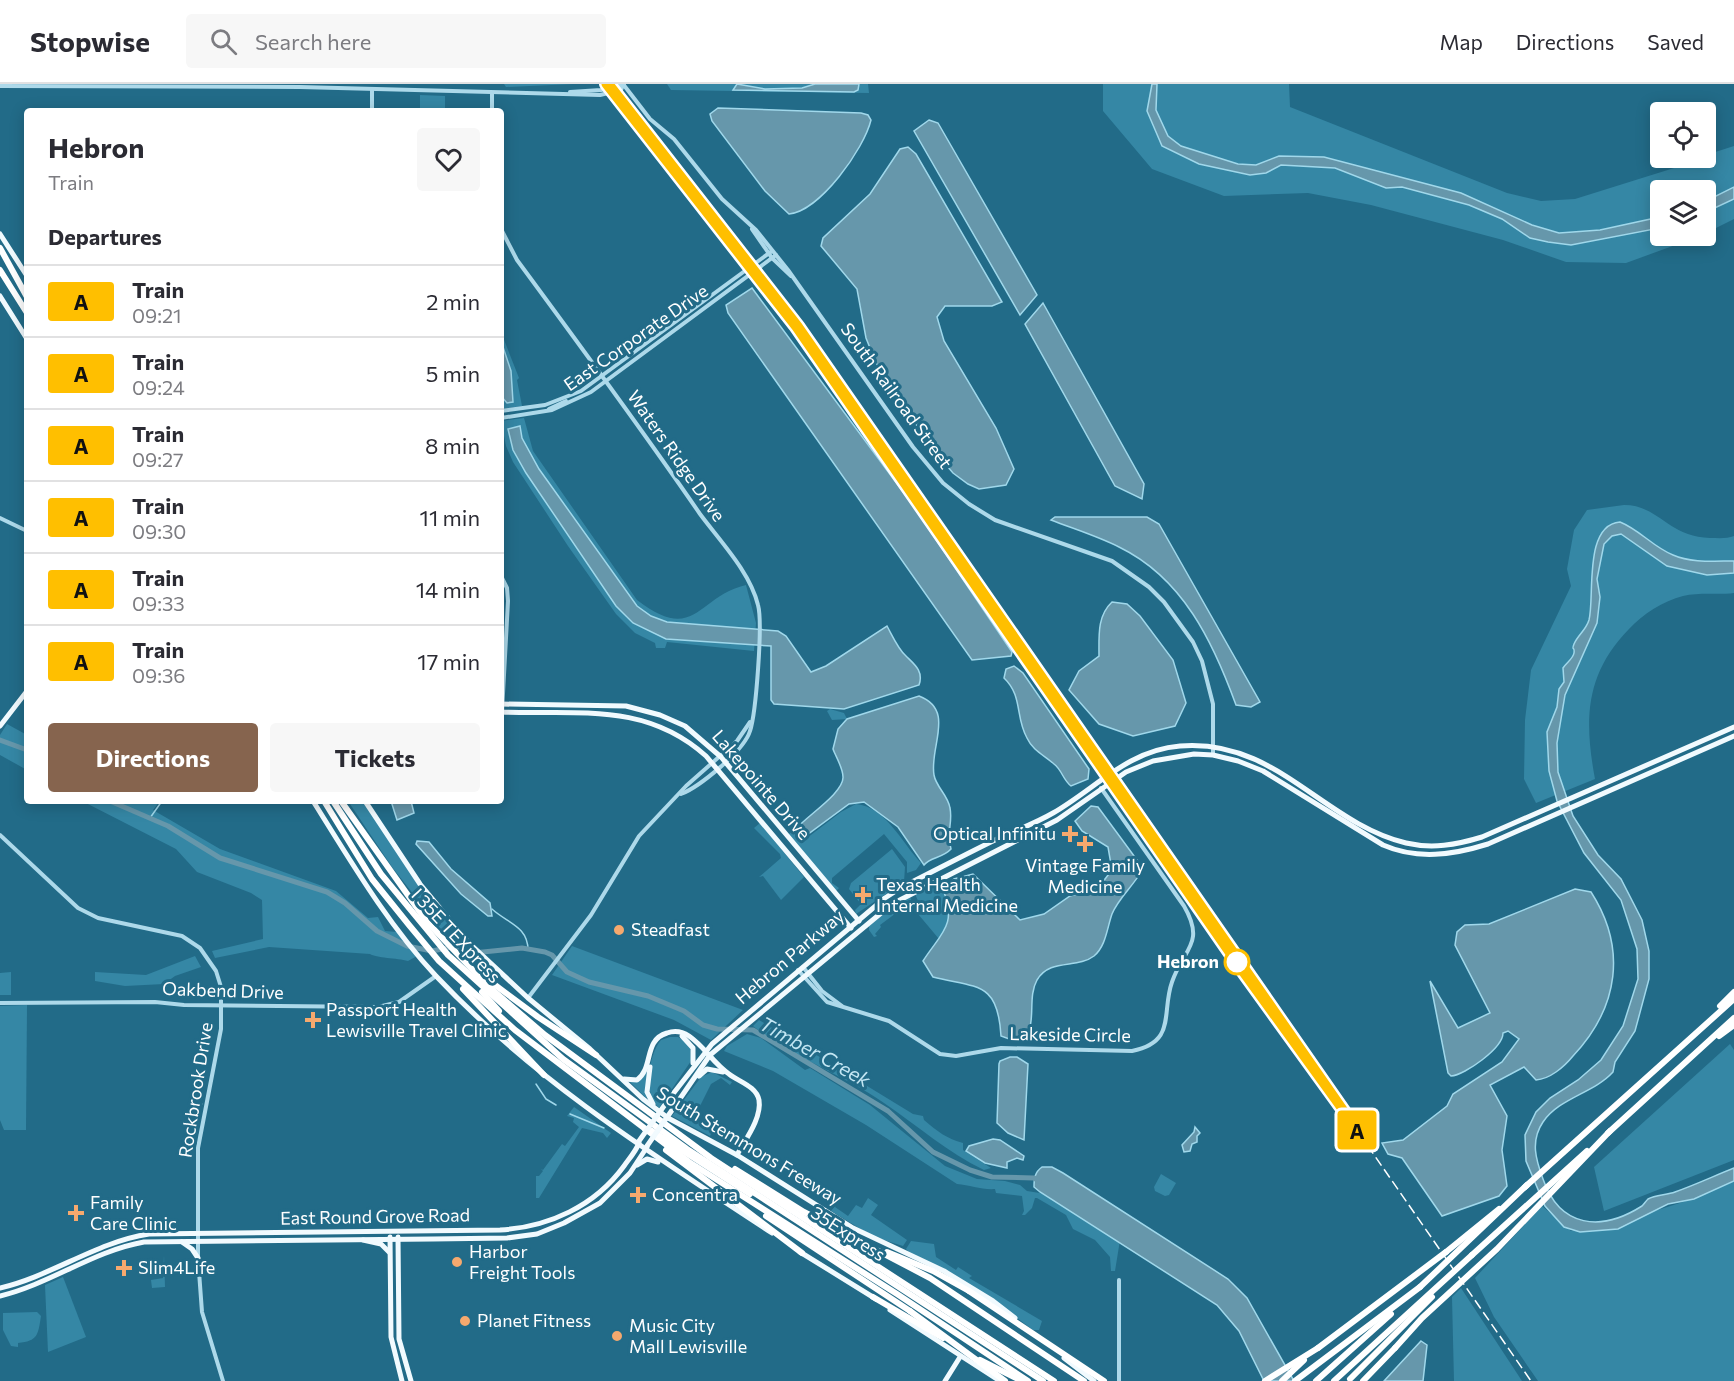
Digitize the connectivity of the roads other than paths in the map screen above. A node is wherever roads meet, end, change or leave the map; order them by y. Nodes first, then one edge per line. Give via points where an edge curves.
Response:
1 (623, 84) edge
2 (0, 86) edge
3 (372, 90) junction
4 (492, 93) junction
5 (372, 108) edge
6 (492, 108) edge
7 (0, 234) edge
8 (504, 235) edge
9 (0, 248) edge
10 (770, 252) junction
11 (0, 256) edge
12 (774, 256) junction
13 (0, 270) edge
14 (24, 271) edge
15 (0, 278) edge
16 (24, 292) edge
17 (24, 292) edge
18 (0, 296) edge
19 (696, 306) junction
20 (24, 308) edge
21 (700, 312) junction
22 (24, 315) edge
23 (24, 334) edge
24 (605, 379) junction
25 (568, 397) junction
26 (504, 411) edge
27 (546, 411) junction
28 (504, 418) edge
29 (0, 518) edge
30 (24, 530) edge
31 (504, 582) edge
32 (504, 670) edge
33 (24, 695) edge
34 (504, 704) edge
35 (513, 704) junction
36 (599, 705) junction
37 (504, 712) edge
38 (514, 712) junction
39 (598, 713) junction
40 (658, 715) junction
41 (654, 724) junction
42 (0, 726) edge
43 (1734, 727) edge
44 (1734, 736) edge
45 (1214, 747) junction
46 (1675, 753) junction
47 (1213, 755) junction
48 (723, 759) junction
49 (1677, 761) junction
50 (714, 766) junction
51 (1097, 782) junction
52 (1102, 789) junction
53 (315, 804) edge
54 (326, 804) edge
55 (335, 804) edge
56 (343, 804) edge
57 (367, 804) edge
58 (766, 812) junction
59 (759, 819) junction
60 (346, 822) junction
61 (0, 835) edge
62 (1001, 837) junction
63 (1006, 845) junction
64 (909, 884) junction
65 (913, 892) junction
66 (858, 920) junction
67 (428, 922) junction
68 (850, 927) junction
69 (864, 927) junction
70 (856, 934) junction
71 (448, 955) junction
72 (440, 961) junction
73 (463, 961) junction
74 (800, 968) junction
75 (436, 976) junction
76 (806, 976) junction
77 (1734, 992) edge
78 (528, 998) junction
79 (1734, 999) edge
80 (0, 1003) edge
81 (222, 1004) junction
82 (1734, 1018) edge
83 (1734, 1025) edge
84 (515, 1030) junction
85 (1694, 1034) junction
86 (545, 1035) junction
87 (705, 1051) junction
88 (596, 1054) junction
89 (708, 1057) junction
90 (1688, 1060) junction
91 (690, 1071) junction
92 (727, 1074) junction
93 (544, 1076) junction
94 (620, 1077) junction
95 (691, 1082) joint
96 (682, 1095) junction
97 (658, 1110) junction
98 (636, 1114) junction
99 (641, 1128) junction
100 (668, 1128) junction
101 (1610, 1131) junction
102 (620, 1133) junction
103 (639, 1143) junction
104 (661, 1143) junction
105 (646, 1148) junction
106 (737, 1155) junction
107 (629, 1159) junction
108 (678, 1172) junction
109 (630, 1173) junction
110 (1527, 1185) junction
111 (735, 1192) junction
112 (791, 1216) junction
113 (390, 1232) junction
114 (398, 1232) junction
115 (198, 1233) junction
116 (288, 1233) junction
117 (390, 1239) junction
118 (398, 1239) junction
119 (178, 1240) junction
120 (288, 1240) junction
121 (362, 1240) junction
122 (198, 1241) junction
123 (869, 1246) junction
124 (390, 1252) junction
125 (802, 1253) junction
126 (1472, 1256) junction
127 (198, 1258) junction
128 (1119, 1280) dead end
129 (1420, 1287) junction
130 (0, 1288) edge
131 (390, 1295) junction
132 (0, 1296) edge
133 (873, 1297) junction
134 (390, 1312) junction
135 (398, 1314) junction
136 (399, 1339) junction
137 (1318, 1348) junction
138 (1395, 1348) junction
139 (960, 1358) junction
140 (223, 1381) edge
141 (402, 1381) edge
142 (411, 1381) edge
143 (945, 1381) edge
144 (1000, 1381) edge
145 (1005, 1381) edge
146 (1022, 1381) edge
147 (1028, 1381) edge
148 (1043, 1381) edge
149 (1054, 1381) edge
150 (1084, 1381) edge
151 (1094, 1381) edge
152 (1104, 1381) edge
153 (1119, 1381) edge
154 (1265, 1381) edge
155 (1282, 1381) edge
156 (1295, 1381) edge
157 (1316, 1381) edge
158 (1334, 1381) edge
159 (1348, 1381) edge
160 (1363, 1381) edge
161 (1368, 1381) edge

1 - 4 street via 596,91
1 - 10 street, South Railroad Street
2 - 3 street
3 - 4 street
3 - 5 street
4 - 6 street
7 - 14 main road
8 - 24 street, Waters Ridge Drive via 517,260
9 - 16 highway
10 - 12 street, South Railroad Street
10 - 19 street, East Corporate Drive
11 - 17 highway
12 - 21 street, East Corporate Drive
12 - 45 street, South Railroad Street via 913,447 956,494 1011,527 1112,561 1164,602 1193,642 1202,662 1213,704
13 - 20 highway
15 - 22 highway
18 - 23 main road
19 - 21 street
19 - 24 street, East Corporate Drive
21 - 24 street, East Corporate Drive
24 - 25 street, East Corporate Drive
24 - 27 street, East Corporate Drive via 577,400
24 - 48 street, Waters Ridge Drive via 749,584 758,604 760,624 750,731 742,744
25 - 26 street, East Corporate Drive via 545,405
25 - 27 street
27 - 28 street, East Corporate Drive
29 - 30 street
31 - 32 street via 508,601
33 - 42 main road
34 - 35 main road, Lakepointe Drive
35 - 36 main road, Lakepointe Drive
35 - 38 main road
36 - 39 main road
36 - 40 main road, Lakepointe Drive via 626,706
37 - 38 main road, Lakepointe Drive
38 - 39 main road, Lakepointe Drive
39 - 41 main road, Lakepointe Drive via 624,715
40 - 41 main road
40 - 48 main road, Lakepointe Drive via 685,726
41 - 50 main road, Lakepointe Drive via 687,741
43 - 46 main road, Hebron Parkway
44 - 49 main road, Hebron Parkway
45 - 46 main road, Hebron Parkway via 1263,763 1381,835 1421,845 1458,844
45 - 47 street, South Railroad Street
45 - 51 main road, Hebron Parkway via 1178,746 1150,752
46 - 49 main road
47 - 49 main road, Hebron Parkway via 1263,771 1355,830 1389,847 1419,854 1464,852 1512,835
47 - 52 main road, Hebron Parkway via 1168,757 1141,765
48 - 50 street, Waters Ridge Drive
48 - 58 main road, Lakepointe Drive
50 - 59 main road, Lakepointe Drive
50 - 78 street, Waters Ridge Drive via 639,836 598,904
51 - 52 street, Lakeside Circle
51 - 62 main road, Hebron Parkway via 1051,814
52 - 63 main road, Hebron Parkway via 1057,820
52 - 76 street, Lakeside Circle via 1192,922 1191,949 1172,980 1167,1023 1150,1046 1132,1051 1001,1048 948,1056 932,1051 899,1026 827,1002
53 - 75 main road via 392,920
54 - 72 highway via 372,879
55 - 60 highway, I 35E TEXpress
56 - 67 highway, South Stemmons Freeway
57 - 78 main road, South Stemmons Freeway via 420,884 453,925
58 - 59 main road
58 - 66 main road, Lakepointe Drive
59 - 68 main road, Lakepointe Drive
60 - 67 highway
60 - 71 highway, I 35E TEXpress via 381,874
61 - 81 street, Rockbrook Drive via 68,900 98,918 176,934 200,948 216,971
62 - 63 main road
62 - 64 main road, Hebron Parkway
63 - 65 main road, Hebron Parkway
64 - 65 main road
64 - 66 main road, Hebron Parkway
65 - 69 main road, Hebron Parkway via 892,903
66 - 68 main road, Hebron Parkway
66 - 69 main road, Lakepointe Drive
67 - 73 highway, South Stemmons Freeway
68 - 70 main road, Lakepointe Drive
68 - 74 main road, Hebron Parkway
69 - 70 main road, Hebron Parkway
70 - 76 main road, Hebron Parkway
71 - 84 highway
71 - 98 highway, I 35E TEXpress via 540,1040
72 - 84 highway
72 - 93 highway
73 - 86 highway, South Stemmons Freeway
73 - 88 highway
74 - 76 street, Lakeside Circle
74 - 87 main road, Hebron Parkway
75 - 81 street, Oakbend Drive via 389,1006
75 - 93 main road
76 - 89 main road, Hebron Parkway
77 - 85 highway
78 - 88 main road, South Stemmons Freeway
79 - 85 highway
80 - 81 street, Oakbend Drive
81 - 115 street, Rockbrook Drive via 220,1039 198,1148
82 - 90 highway
83 - 90 highway
84 - 99 highway
85 - 110 highway
86 - 98 highway
86 - 100 highway, South Stemmons Freeway
87 - 89 main road
87 - 91 main road, Hebron Parkway
87 - 94 main road via 685,1034 665,1033 652,1044 642,1076 632,1081
88 - 94 main road, South Stemmons Freeway
89 - 92 main road
89 - 95 main road, Hebron Parkway
90 - 101 highway
91 - 97 main road via 694,1053 686,1039 672,1034 656,1043 647,1092
91 - 103 main road, East Round Grove Road, bridge
92 - 96 main road via 705,1070
92 - 106 main road via 752,1089 759,1102 756,1118
93 - 102 main road
94 - 97 main road, South Stemmons Freeway
95 - 96 main road, East Round Grove Road
96 - 105 main road, East Round Grove Road, bridge
97 - 106 main road, South Stemmons Freeway
98 - 112 highway, 35Express
99 - 104 highway
99 - 112 highway
100 - 123 highway via 804,1212
100 - 149 highway, South Stemmons Freeway
101 - 126 highway, bridge
101 - 138 highway, bridge
102 - 103 main road
102 - 107 main road via 631,1146
103 - 105 main road
103 - 107 main road, East Round Grove Road
104 - 111 highway
104 - 125 highway via 681,1163
105 - 108 main road
105 - 109 main road, East Round Grove Road
106 - 151 main road, South Stemmons Freeway via 853,1228 944,1271 993,1301
107 - 114 main road, East Round Grove Road via 592,1198 549,1221 500,1230
108 - 109 main road via 647,1159
108 - 125 main road
109 - 118 main road, East Round Grove Road via 588,1211 537,1234
110 - 129 highway, bridge
110 - 137 highway, bridge via 1446,1252
111 - 145 highway, bridge
111 - 147 highway
112 - 148 highway, 35Express
113 - 114 main road, East Round Grove Road
113 - 116 main road, East Round Grove Road
113 - 117 main road
114 - 118 main road
115 - 116 main road, East Round Grove Road
115 - 122 street, Rockbrook Drive
115 - 130 main road, East Round Grove Road via 126,1239
116 - 120 main road
117 - 118 main road, East Round Grove Road
117 - 121 main road, East Round Grove Road
117 - 124 main road
118 - 135 main road
119 - 122 main road, East Round Grove Road
119 - 127 main road
119 - 132 main road, East Round Grove Road via 121,1247
120 - 121 main road, East Round Grove Road
120 - 122 main road, East Round Grove Road
121 - 124 main road via 381,1244
122 - 127 street, Rockbrook Drive
123 - 150 highway via 964,1299
123 - 152 highway, bridge via 913,1261 969,1291
124 - 131 main road
125 - 133 main road
126 - 158 highway, bridge
126 - 159 highway, bridge
127 - 140 street, Rockbrook Drive via 202,1312
128 - 153 street
129 - 156 highway
129 - 157 highway
131 - 134 main road
131 - 135 main road
133 - 139 main road
133 - 146 highway
134 - 136 main road
134 - 141 main road via 392,1347
135 - 136 main road
136 - 142 main road
137 - 154 highway
137 - 155 highway
138 - 160 highway
138 - 161 highway
139 - 143 main road
139 - 144 main road

